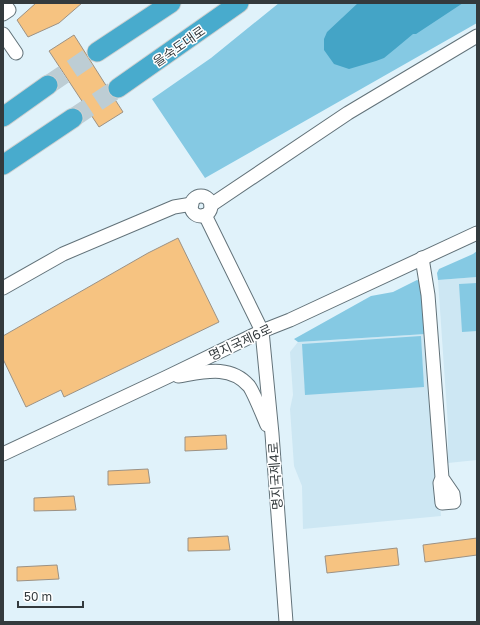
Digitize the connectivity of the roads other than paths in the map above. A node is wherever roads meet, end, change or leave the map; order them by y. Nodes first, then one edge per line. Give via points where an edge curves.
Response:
1 (4, 3) edge
2 (171, 3) edge
3 (239, 3) edge
4 (3, 14) edge
5 (3, 34) edge
6 (477, 36) edge
7 (11, 51) edge
8 (97, 52) tunnel mouth
9 (48, 85) tunnel mouth
10 (118, 88) tunnel mouth
11 (24, 102) junction
12 (3, 105) edge
13 (3, 117) edge
14 (73, 118) tunnel mouth
15 (3, 165) edge
16 (208, 210) junction
17 (477, 233) edge
18 (422, 258) junction
19 (3, 288) edge
20 (262, 330) junction
21 (167, 378) junction
22 (272, 434) junction
23 (3, 454) edge
24 (442, 478) dead end
25 (286, 622) edge

1 - 4 street via 9,10
2 - 8 highway
3 - 10 highway, 을숙도대로
5 - 7 street
6 - 16 street via 348,113
9 - 11 highway
11 - 12 highway
11 - 13 highway
14 - 15 highway
16 - 19 street via 209,200 201,197 195,199 192,204 174,207 63,254
16 - 20 street
17 - 18 street, 명지국제6로
18 - 20 street, 명지국제6로 via 290,320
18 - 24 street via 428,295
20 - 21 street, 명지국제6로
20 - 22 street, 명지국제4로
21 - 22 street via 215,370 233,374 249,386
21 - 23 street, 명지국제6로
22 - 25 street, 명지국제4로

